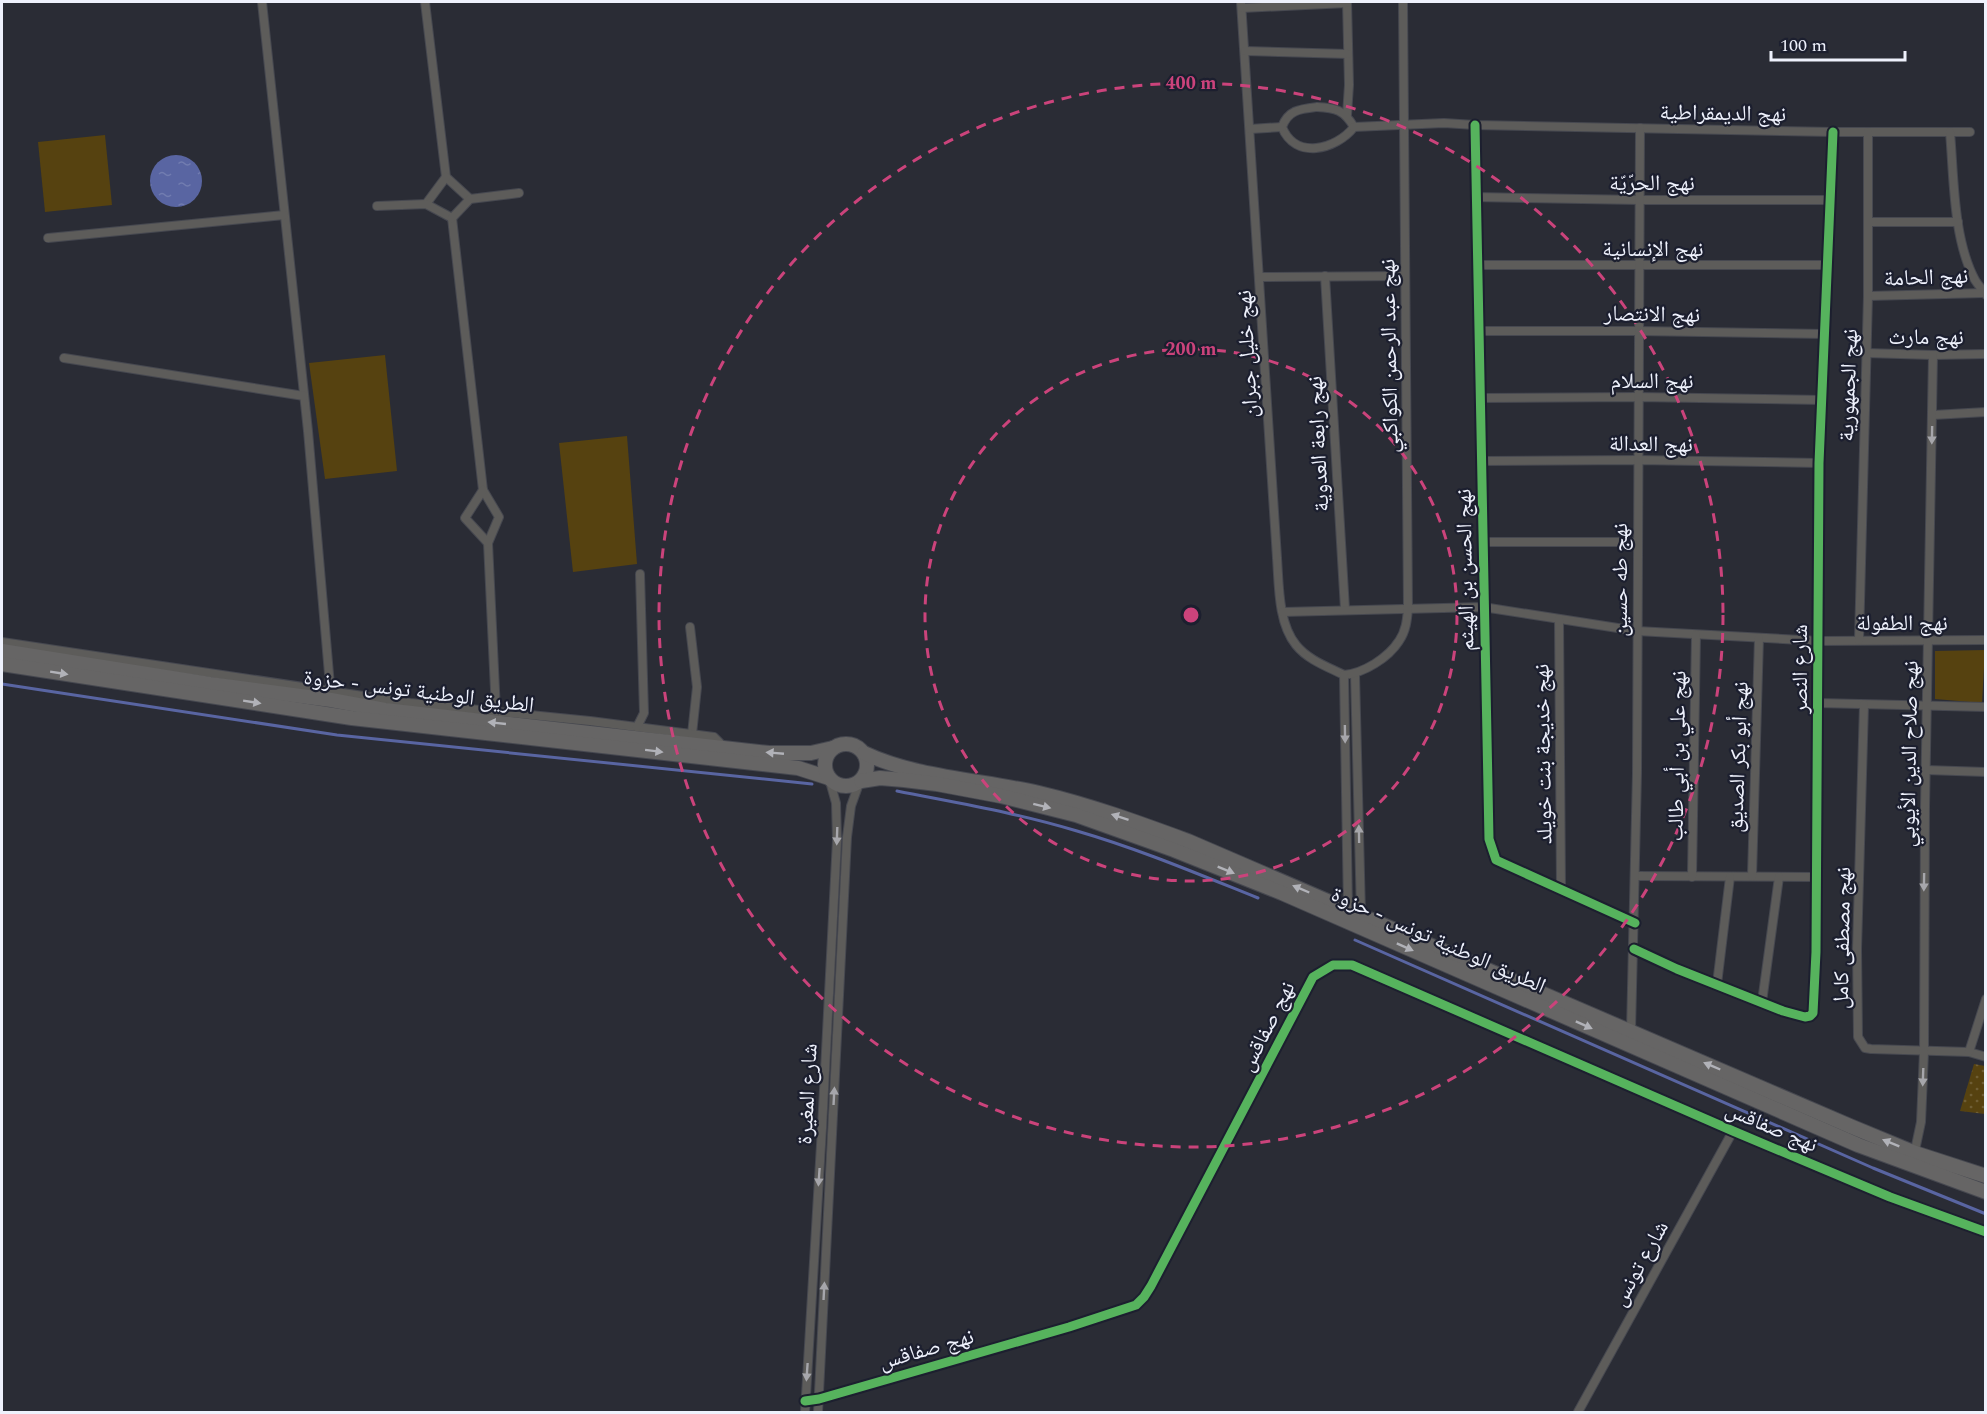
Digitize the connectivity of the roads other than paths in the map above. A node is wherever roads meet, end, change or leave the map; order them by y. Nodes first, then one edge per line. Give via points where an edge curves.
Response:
1 (262, 2) edge
2 (425, 2) edge
3 (1347, 2) edge
4 (1403, 2) edge
5 (1242, 5) edge
6 (1245, 51) junction
7 (1348, 54) junction
8 (1347, 115) junction
9 (1404, 126) junction
10 (1475, 126) junction
11 (1282, 127) junction
12 (1354, 127) junction
13 (1640, 128) junction
14 (1250, 129) junction
15 (1833, 132) junction
16 (1868, 132) junction
17 (1950, 132) junction
18 (1970, 132) dead end
19 (446, 177) junction
20 (519, 193) dead end
21 (1475, 197) junction
22 (470, 199) junction
23 (1639, 200) junction
24 (1829, 200) junction
25 (426, 204) junction
26 (377, 206) dead end
27 (284, 215) junction
28 (452, 218) junction
29 (1868, 222) junction
30 (1958, 222) junction
31 (48, 238) dead end
32 (1479, 265) junction
33 (1827, 265) junction
34 (1638, 266) junction
35 (1325, 276) junction
36 (1404, 276) junction
37 (1259, 278) junction
38 (1985, 294) edge
39 (1868, 296) junction
40 (1479, 331) junction
41 (1638, 331) junction
42 (1825, 334) junction
43 (1866, 353) junction
44 (1986, 354) edge
45 (1933, 355) junction
46 (64, 358) dead end
47 (304, 396) junction
48 (1637, 397) junction
49 (1481, 398) junction
50 (1822, 400) junction
51 (1986, 412) edge
52 (1933, 415) junction
53 (1637, 460) junction
54 (1481, 461) junction
55 (1819, 463) junction
56 (483, 490) junction
57 (1482, 542) junction
58 (1638, 542) junction
59 (488, 543) junction
60 (640, 574) dead end
61 (1483, 607) junction
62 (1345, 609) junction
63 (1408, 609) junction
64 (1283, 612) junction
65 (1559, 619) junction
66 (690, 627) dead end
67 (1637, 632) junction
68 (1695, 635) junction
69 (1759, 638) junction
70 (1819, 640) junction
71 (1859, 640) junction
72 (1928, 640) junction
73 (1986, 640) edge
74 (2, 642) edge
75 (2, 651) edge
76 (2, 664) edge
77 (1355, 674) junction
78 (1344, 675) junction
79 (331, 696) junction
80 (1818, 704) junction
81 (1864, 705) junction
82 (1927, 705) junction
83 (1986, 707) edge
84 (496, 711) junction
85 (637, 727) junction
86 (692, 734) junction
87 (724, 747) junction
88 (832, 748) junction
89 (864, 753) junction
90 (1926, 770) junction
91 (1986, 772) edge
92 (829, 778) junction
93 (860, 781) junction
94 (1636, 876) junction
95 (1752, 876) junction
96 (1692, 877) junction
97 (1730, 877) junction
98 (1779, 877) junction
99 (1816, 877) junction
100 (1561, 890) junction
101 (1354, 911) junction
102 (1635, 923) junction
103 (1634, 949) junction
104 (1717, 984) junction
105 (1986, 999) edge
106 (1762, 1002) junction
107 (1631, 1031) junction
108 (1924, 1052) junction
109 (1969, 1052) junction
110 (1986, 1058) edge
111 (1733, 1131) junction
112 (1913, 1159) junction
113 (1986, 1176) edge
114 (1986, 1192) edge
115 (1986, 1232) edge
116 (819, 1399) junction
117 (806, 1401) junction
118 (805, 1413) edge
119 (818, 1413) edge
120 (1578, 1413) edge

1 - 27 street
2 - 19 street
3 - 5 street
3 - 7 street
4 - 9 street, نهج عبد الرحمن الكواكبي
5 - 6 street, نهج خليل جبران
6 - 7 street
6 - 14 street, نهج خليل جبران
7 - 8 street
8 - 11 street via 1330,108 1300,109 1291,113
8 - 12 street
9 - 10 street, نهج الديمقراطية
9 - 12 street, نهج الديمقراطية
9 - 36 street, نهج عبد الرحمن الكواكبي
10 - 13 street, نهج الديمقراطية
10 - 21 street, نهج الحسن بن الهيثم
11 - 12 street via 1292,141 1316,148 1337,143
11 - 14 street
13 - 15 street, نهج الديمقراطية
13 - 23 street, نهج طه حسين
14 - 37 street, نهج خليل جبران
15 - 16 street, نهج الديمقراطية
15 - 24 street, شارع النصر
16 - 17 street, نهج الديمقراطية
16 - 29 street, نهج الجمهورية
17 - 18 street, نهج الديمقراطية
17 - 30 street
19 - 22 street
19 - 25 street
20 - 22 street
21 - 23 street, نهج الحرّيّة
21 - 32 street, نهج الحسن بن الهيثم
22 - 28 street
23 - 24 street, نهج الحرّيّة
23 - 34 street, نهج طه حسين
24 - 33 street, شارع النصر
25 - 26 street
25 - 28 street
27 - 31 street
27 - 47 street
28 - 56 street
29 - 30 street
29 - 39 street, نهج الجمهورية
30 - 38 street via 1970,269
32 - 34 street, نهج الإنسانية
32 - 40 street, نهج الحسن بن الهيثم
33 - 34 street, نهج الإنسانية
33 - 42 street, شارع النصر
34 - 41 street, نهج طه حسين
35 - 36 street
35 - 37 street
35 - 62 street, نهج رابعة العدوية
36 - 63 street, نهج عبد الرحمن الكواكبي
37 - 64 street, نهج خليل جبران
38 - 39 street, نهج الحامة
39 - 43 street, نهج الجمهورية
40 - 41 street, نهج الانتصار
40 - 49 street, نهج الحسن بن الهيثم
41 - 42 street, نهج الانتصار
41 - 48 street, نهج طه حسين
42 - 50 street, شارع النصر
43 - 45 street, نهج مارث
43 - 71 street, نهج الجمهورية
44 - 45 street, نهج مارث
45 - 52 street, نهج صلاح الدين الأيوبي
46 - 47 street
47 - 79 street
48 - 49 street, نهج السلام
48 - 50 street, نهج السلام
48 - 53 street, نهج طه حسين
49 - 54 street, نهج الحسن بن الهيثم
50 - 55 street, شارع النصر
51 - 52 street
52 -> 72 street, نهج صلاح الدين الأيوبي
53 - 54 street, نهج العدالة
53 - 55 street, نهج العدالة
53 - 58 street, نهج طه حسين
54 - 57 street, نهج الحسن بن الهيثم
55 - 70 street, شارع النصر
56 - 59 street via 499,517
56 - 59 street via 465,518
57 - 58 street
57 - 61 street, نهج الحسن بن الهيثم
58 - 67 street, نهج طه حسين
59 - 84 street
60 - 85 street via 644,713
61 - 63 street, نهج الطفولة
61 - 65 street, نهج الطفولة
61 - 100 street, نهج الحسن بن الهيثم via 1489,839 1496,860
62 - 63 street, نهج الطفولة
62 - 64 street, نهج الطفولة
63 - 77 street, نهج عبد الرحمن الكواكبي via 1399,641
64 - 78 street, نهج خليل جبران via 1296,645 1308,657
65 - 67 street, نهج الطفولة
65 - 100 street, نهج خديجة بنت خويلد
66 - 86 street via 697,687
67 - 68 street, نهج الطفولة
67 - 94 street, نهج طه حسين
68 - 69 street, نهج الطفولة
68 - 96 street, نهج علي بن أبي طالب
69 - 70 street, نهج الطفولة
69 - 95 street, نهج أبو بكر الصديق
70 - 71 street, نهج الطفولة
70 - 80 street, شارع النصر
71 - 72 street, نهج الطفولة
72 - 73 street, نهج الطفولة
72 - 82 street, نهج صلاح الدين الأيوبي
74 - 79 street
75 - 79 main road, الطريق الوطنية تونس - حزوة via 199,683
76 -> 92 main road, الطريق الوطنية تونس - حزوة via 352,718 798,768
77 - 78 street, نهج عبد الرحمن الكواكبي
101 -> 77 street
78 -> 101 street
79 - 84 street
87 -> 79 main road, الطريق الوطنية تونس - حزوة via 385,710
80 - 81 street
80 - 99 street, شارع النصر
81 - 82 street
81 - 108 street, نهج مصطفى كامل via 1858,1037 1865,1048
82 - 83 street
82 - 90 street, نهج صلاح الدين الأيوبي
84 - 85 street
85 - 86 street
86 - 87 street via 714,737
88 -> 87 main road, الطريق الوطنية تونس - حزوة via 787,754
88 - 89 main road via 850,743
88 - 92 main road via 825,762
89 - 93 main road via 868,768
101 -> 89 main road, الطريق الوطنية تونس - حزوة via 1188,841 1114,815 1039,793 892,765
90 - 91 street
90 -> 108 street, نهج صلاح الدين الأيوبي
92 - 93 main road via 844,786
92 -> 117 street, شارع المغيرة via 836,803 837,840
93 -> 112 main road, الطريق الوطنية تونس - حزوة via 904,780 1001,796 1076,816 1174,850 1282,893 1858,1145
116 -> 93 street, شارع المغيرة via 847,837 851,806
94 - 96 street
94 - 102 street, نهج طه حسين
95 - 97 street
95 - 98 street
96 - 97 street
97 - 104 street
98 - 99 street
98 - 106 street
99 - 106 street, شارع النصر via 1813,1013 1805,1017
100 - 102 street, نهج الحسن بن الهيثم
101 - 107 main road, الطريق الوطنية تونس - حزوة
102 - 103 street, نهج طه حسين
103 - 104 street, شارع النصر
103 - 107 street, نهج طه حسين
104 - 106 street, شارع النصر
105 - 109 street
112 -> 107 main road, الطريق الوطنية تونس - حزوة
108 - 109 street, نهج مصطفى كامل
108 -> 112 street, نهج صلاح الدين الأيوبي via 1920,1122
109 - 110 street, نهج مصطفى كامل
111 - 115 street, نهج صفاقس via 1890,1197
111 - 116 street, نهج صفاقس via 1352,965 1333,965 1313,977 1151,1286 1136,1305
111 - 120 street, شارع تونس
112 - 113 main road, الطريق الوطنية تونس - حزوة
112 - 114 main road, الطريق الوطنية تونس - حزوة
116 - 117 street, نهج صفاقس
116 - 119 street, شارع المغيرة
117 - 118 street, شارع المغيرة

